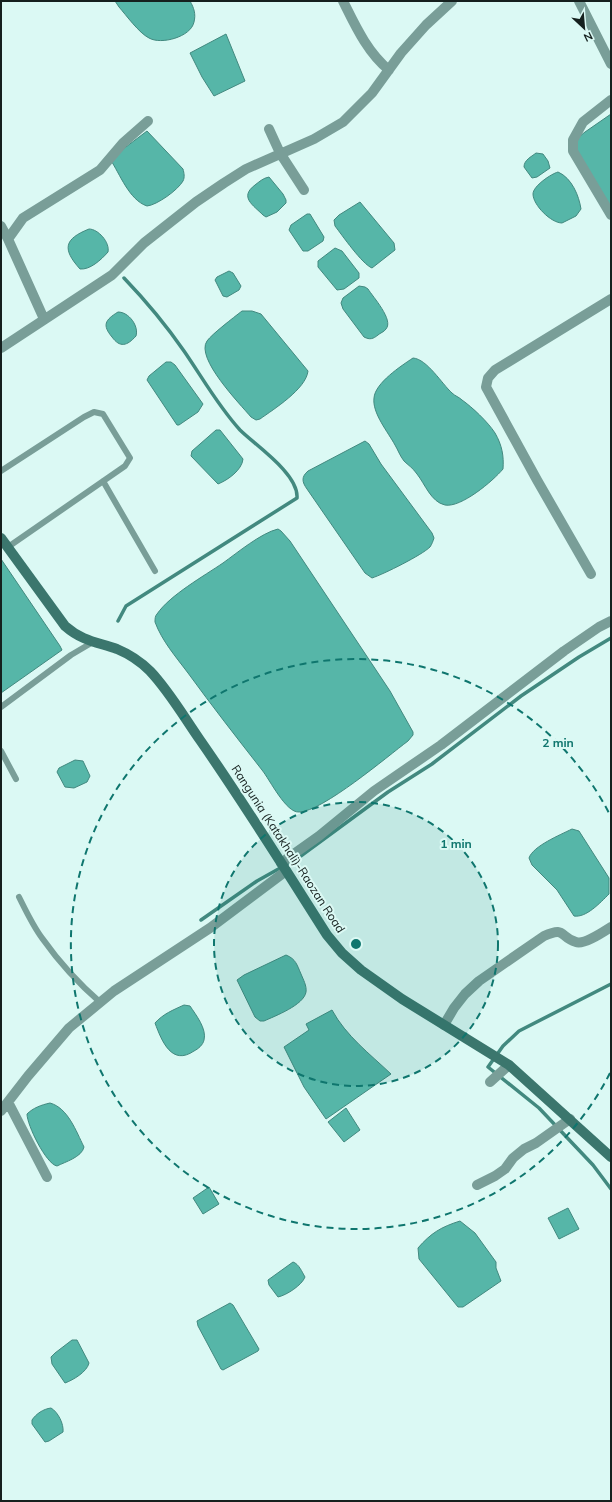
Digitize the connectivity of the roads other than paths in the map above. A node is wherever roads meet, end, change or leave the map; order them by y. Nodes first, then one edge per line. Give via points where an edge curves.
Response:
1 (343, 1) edge
2 (452, 1) edge
3 (579, 1) edge
4 (611, 64) edge
5 (389, 70) junction
6 (611, 100) edge
7 (148, 121) dead end
8 (269, 129) dead end
9 (280, 153) junction
10 (304, 190) dead end
11 (611, 215) edge
12 (1, 226) edge
13 (8, 239) junction
14 (611, 299) edge
15 (44, 319) junction
16 (1, 348) edge
17 (1, 471) edge
18 (103, 481) junction
19 (1, 538) edge
20 (8, 547) junction
21 (155, 571) dead end
22 (591, 574) dead end
23 (611, 621) edge
24 (93, 642) junction
25 (1, 707) edge
26 (1, 751) edge
27 (16, 779) dead end
28 (284, 867) junction
29 (19, 898) dead end
30 (611, 927) edge
31 (101, 1003) junction
32 (444, 1025) junction
33 (8, 1102) junction
34 (1, 1111) edge
35 (567, 1122) junction
36 (611, 1157) edge
37 (47, 1177) dead end
38 (477, 1185) dead end

1 - 5 street via 373,54
2 - 5 street via 426,25
3 - 4 street
5 - 9 street via 372,93 343,122 314,139
6 - 11 street via 583,122 572,140 573,151
7 - 13 street via 123,143 100,170 23,218
8 - 9 street
9 - 10 street
9 - 15 street via 246,169 202,198 144,243 112,275
12 - 13 street
13 - 15 street
14 - 22 street via 495,370 488,378 486,387
15 - 16 street
17 - 18 lane via 94,412 103,414 130,458 125,466
18 - 20 lane
18 - 21 lane
19 - 20 main road, Rangunia (Katakhali)-Raozan Road
20 - 24 main road, Rangunia (Katakhali)-Raozan Road via 66,626
23 - 28 street via 564,651 441,745 374,791
24 - 25 lane
24 - 28 main road, Rangunia (Katakhali)-Raozan Road via 133,657 150,671 221,770
26 - 27 lane
28 - 31 street via 210,928 114,991
28 - 32 main road, Rangunia (Katakhali)-Raozan Road via 327,935 342,952 367,974
29 - 31 lane via 46,944 82,987
30 - 32 street via 583,942 576,942 559,931 544,936 479,981 465,994
31 - 33 street via 69,1028
32 - 35 main road, Rangunia (Katakhali)-Raozan Road via 486,1051 500,1072
33 - 34 street
33 - 37 street
35 - 36 main road, Rangunia (Katakhali)-Raozan Road
35 - 38 street via 524,1149 505,1169

